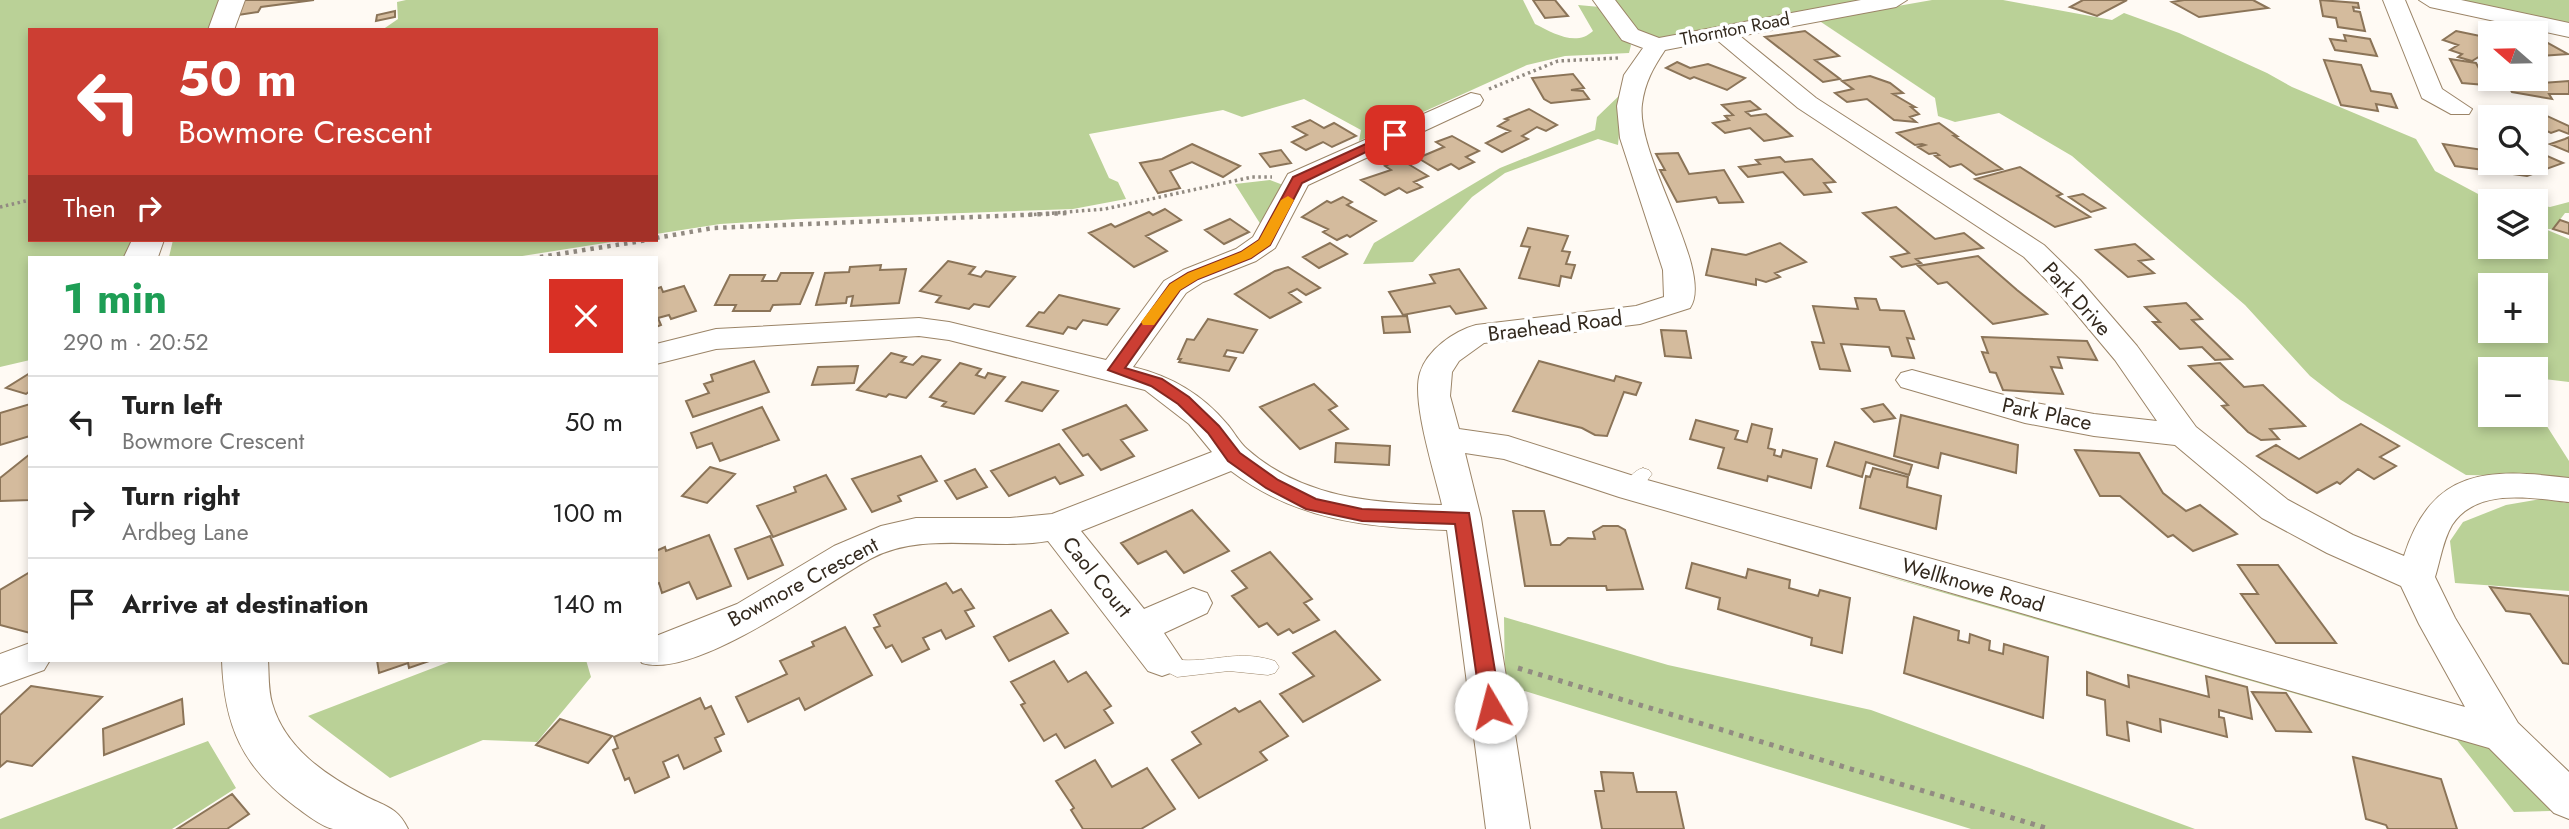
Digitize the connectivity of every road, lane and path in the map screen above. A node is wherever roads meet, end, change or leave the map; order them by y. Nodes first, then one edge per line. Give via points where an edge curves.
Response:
1 (232, 0) edge
2 (1604, 0) edge
3 (1896, 0) edge
4 (2394, 0) edge
5 (2430, 0) edge
6 (222, 28) edge
7 (2569, 30) edge
8 (1721, 32) junction
9 (1651, 52) junction
10 (2460, 109) dead end
11 (1470, 114) joint
12 (1297, 180) junction
13 (28, 200) edge
14 (0, 207) edge
15 (658, 238) edge
16 (635, 242) edge
17 (546, 256) edge
18 (658, 354) edge
19 (1115, 370) junction
20 (1912, 380) dead end
21 (2184, 435) junction
22 (1442, 438) junction
23 (1234, 457) junction
24 (2569, 490) edge
25 (1463, 518) junction
26 (1057, 526) junction
27 (2416, 577) junction
28 (1193, 603) dead end
29 (1138, 628) junction
30 (658, 652) edge
31 (1483, 658) junction
32 (28, 660) edge
33 (1162, 660) joint
34 (244, 662) edge
35 (1268, 667) dead end
36 (0, 670) edge
37 (2503, 734) junction
38 (2569, 800) edge
39 (382, 829) edge
40 (1508, 829) edge
41 (2049, 829) edge

1 - 6 street
2 - 9 street via 1630,35
3 - 8 street, Thornton Road
4 - 10 street via 2431,93
5 - 7 street
8 - 9 street, Thornton Road
8 - 21 street, Park Drive via 1807,103 2034,251 2126,353
9 - 11 path via 1558,61 1528,71
9 - 22 street, Braehead Road via 1632,78 1629,131 1679,272 1679,302 1640,315 1476,335 1463,342 1436,372 1434,396
11 - 12 street via 1442,114
12 - 15 path via 1252,177 1070,213 713,228
12 - 19 street via 1265,242 1175,287
13 - 14 path
16 - 17 path
18 - 19 street via 716,339 919,327
19 - 23 street via 1156,383 1184,401 1214,429
20 - 21 street, Park Place via 2025,412
21 - 27 street, Park Drive via 2275,509
22 - 25 street, Braehead Road
22 - 37 street, Wellknowe Road via 1637,481
23 - 25 street via 1312,505 1362,515
23 - 26 street, Bowmore Crescent
24 - 27 street via 2511,483 2464,494 2440,516
25 - 31 street, Braehead Road
26 - 29 street, Caol Court
26 - 30 street, Bowmore Crescent via 1033,532 908,531 872,543 776,600
27 - 37 street via 2438,624
28 - 29 street, Caol Court
29 - 33 street, Caol Court
31 - 40 street, Braehead Road
31 - 41 path
32 - 36 street
33 - 35 lane via 1177,669 1229,663
34 - 39 street via 248,704 268,746 292,778 325,802
37 - 38 street

